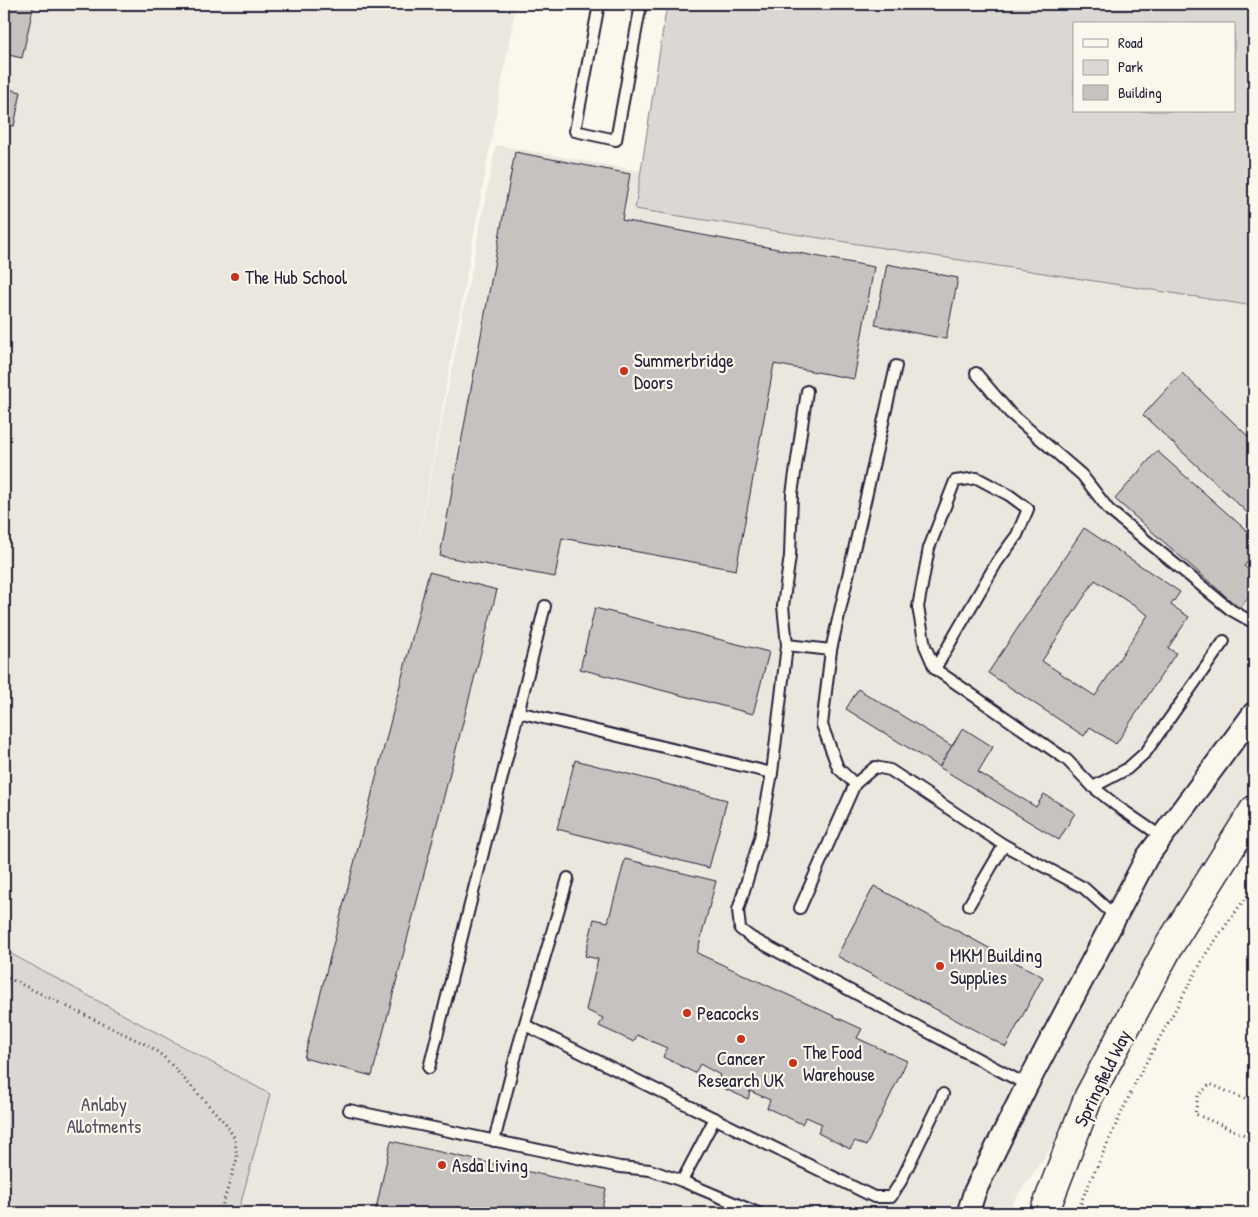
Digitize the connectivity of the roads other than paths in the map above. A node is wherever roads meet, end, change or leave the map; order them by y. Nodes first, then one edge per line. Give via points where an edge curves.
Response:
1 (599, 4) edge
2 (641, 4) edge
3 (896, 366) dead end
4 (976, 373) dead end
5 (807, 392) dead end
6 (544, 606) dead end
7 (1254, 623) edge
8 (1224, 641) dead end
9 (787, 645) junction
10 (831, 650) junction
11 (935, 669) junction
12 (518, 712) junction
13 (1254, 713) edge
14 (772, 772) junction
15 (855, 784) junction
16 (1093, 787) junction
17 (1254, 810) edge
18 (1162, 836) junction
19 (1254, 843) edge
20 (1004, 845) junction
21 (568, 878) dead end
22 (969, 906) dead end
23 (800, 908) dead end
24 (1115, 916) junction
25 (1169, 946) junction
26 (525, 1025) junction
27 (429, 1068) dead end
28 (1027, 1085) junction
29 (942, 1094) dead end
30 (349, 1110) dead end
31 (715, 1118) junction
32 (494, 1141) junction
33 (682, 1180) junction
34 (758, 1213) edge
35 (968, 1213) edge
36 (1044, 1213) edge

1 - 2 lane via 575,131 616,140
3 - 10 lane
4 - 7 lane via 1010,413 1082,475 1109,510 1231,610
5 - 9 lane via 792,494 790,556 783,606
6 - 12 lane
8 - 16 lane via 1146,752 1127,769
9 - 10 lane
9 - 14 lane
10 - 15 lane via 822,725 838,768
11 - 11 lane via 925,646 918,607 929,548 955,482 977,478 1028,509 1017,535 997,562
11 - 16 lane via 1067,760
12 - 14 lane
12 - 27 lane
13 - 18 street
14 - 28 lane via 760,838 738,910 740,929
15 - 20 lane via 875,767 890,770
15 - 23 lane
16 - 18 lane
17 - 25 main road, Springfield Way
18 - 24 street via 1146,857
19 - 25 main road, Springfield Way
20 - 22 lane
20 - 24 lane via 1084,888
21 - 26 lane
24 - 28 street
25 - 36 main road, Springfield Way via 1089,1096
26 - 31 lane
26 - 32 lane
28 - 35 street via 975,1191
29 - 31 lane via 891,1197 874,1197
30 - 32 lane
31 - 33 lane
32 - 33 lane via 620,1167 650,1170
33 - 34 lane

